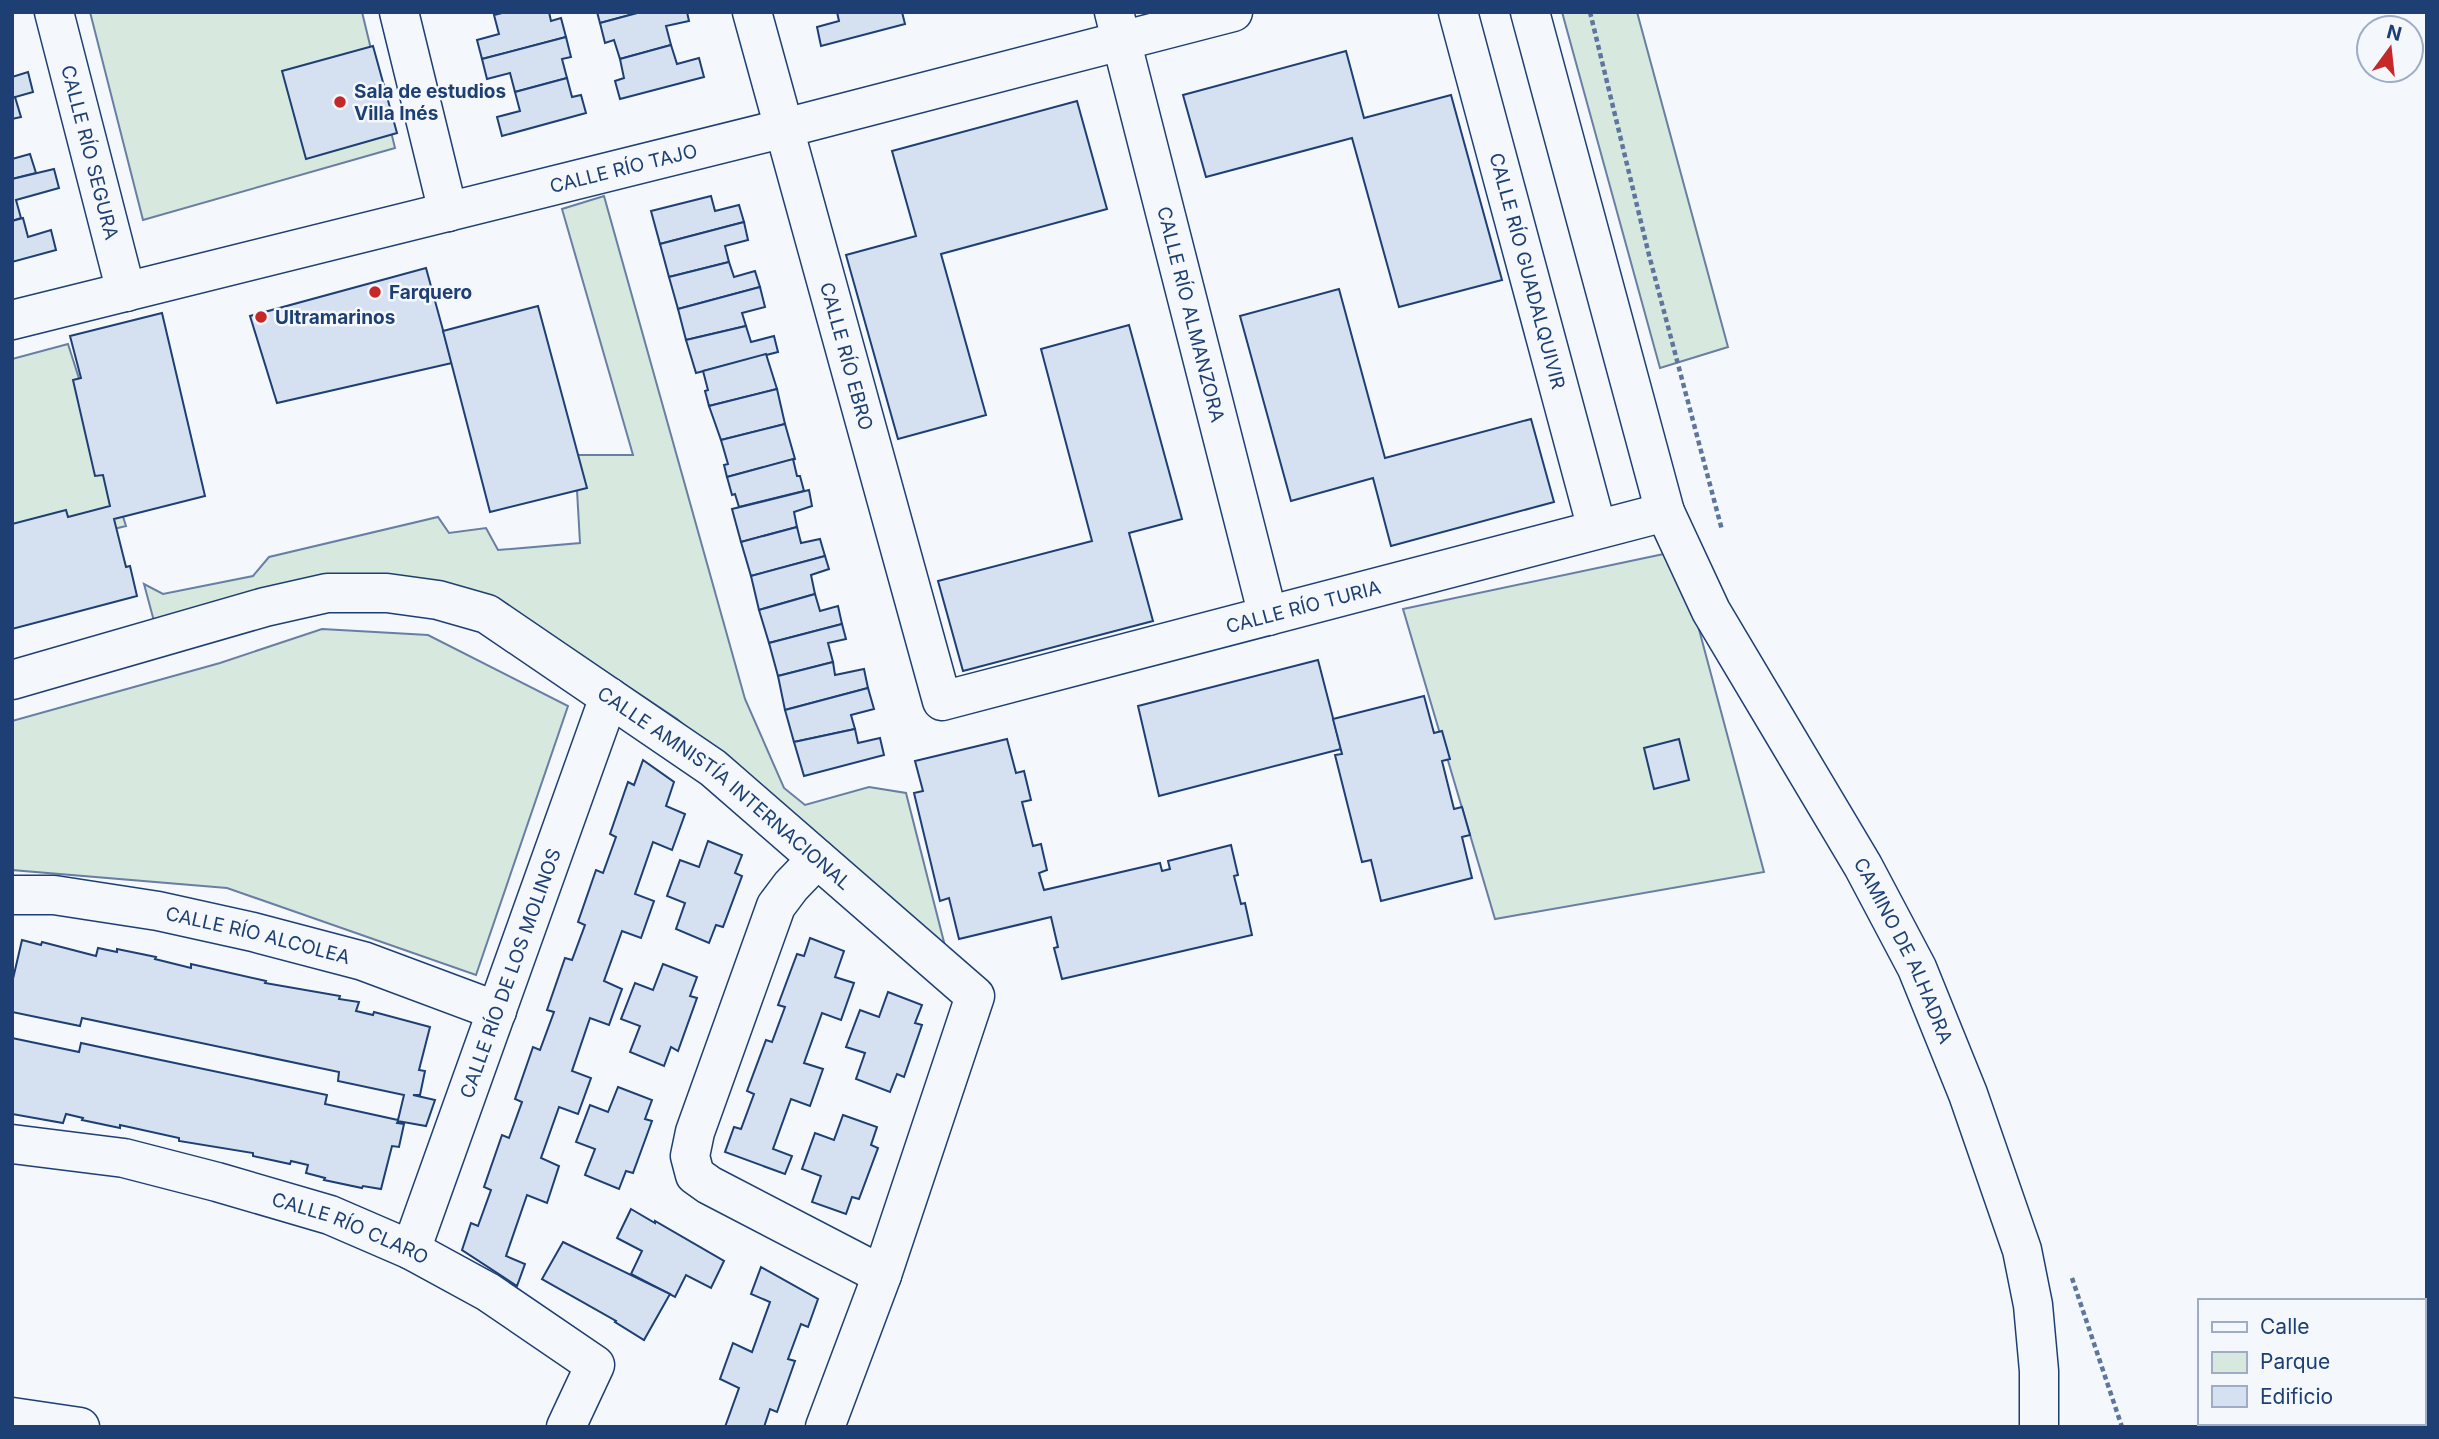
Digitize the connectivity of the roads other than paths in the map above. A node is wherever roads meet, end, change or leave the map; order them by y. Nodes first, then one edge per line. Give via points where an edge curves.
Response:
1 (54, 12) edge
2 (399, 12) edge
3 (752, 12) edge
4 (1233, 12) edge
5 (1458, 12) edge
6 (1530, 12) edge
7 (1118, 27) edge
8 (785, 128) junction
9 (449, 212) junction
10 (126, 292) junction
11 (12, 320) edge
12 (1665, 512) junction
13 (1597, 529) junction
14 (1268, 616) junction
15 (12, 680) edge
16 (609, 697) junction
17 (942, 701) joint
18 (817, 859) junction
19 (12, 895) edge
20 (497, 1011) junction
21 (12, 1144) edge
22 (411, 1251) junction
23 (882, 1275) junction
24 (12, 1416) edge
25 (80, 1427) edge
26 (566, 1427) edge
27 (825, 1427) edge
28 (2039, 1427) edge

1 - 10 street, CALLE RÍO SEGURA
2 - 9 street
3 - 8 street, CALLE RÍO EBRO
4 - 7 street, CALLE RÍO TAJO
5 - 13 street, CALLE RÍO GUADALQUIVIR
6 - 12 street
7 - 8 street, CALLE RÍO TAJO
7 - 14 street, CALLE RÍO ALMANZORA
8 - 9 street, CALLE RÍO TAJO
8 - 17 street, CALLE RÍO EBRO
9 - 10 street, CALLE RÍO TAJO
10 - 11 street, CALLE RÍO TAJO
12 - 13 street, CALLE RÍO TURIA
12 - 28 street, CAMINO DE ALHADRA via 1711,611 1863,866 1917,968 1953,1056 2022,1250 2033,1305
13 - 14 street, CALLE RÍO TURIA
14 - 17 street, CALLE RÍO TURIA
15 - 16 street, CALLE AMNISTÍA INTERNACIONAL via 265,607 327,593 387,593 438,600 487,614
16 - 18 street, CALLE AMNISTÍA INTERNACIONAL via 713,768
16 - 20 street, CALLE RÍO DE LOS MOLINOS
18 - 23 street, CALLE AMNISTÍA INTERNACIONAL via 975,996
18 - 23 street via 776,906 690,1156 695,1175 709,1185
19 - 20 street, CALLE RÍO ALCOLEA via 54,895 253,932 363,961
20 - 22 street, CALLE RÍO DE LOS MOLINOS
21 - 22 street, CALLE RÍO CLARO via 124,1158 217,1182 330,1215
22 - 26 street, CALLE RÍO CLARO via 488,1292 595,1365
23 - 27 street, CALLE AMNISTÍA INTERNACIONAL
24 - 25 street

